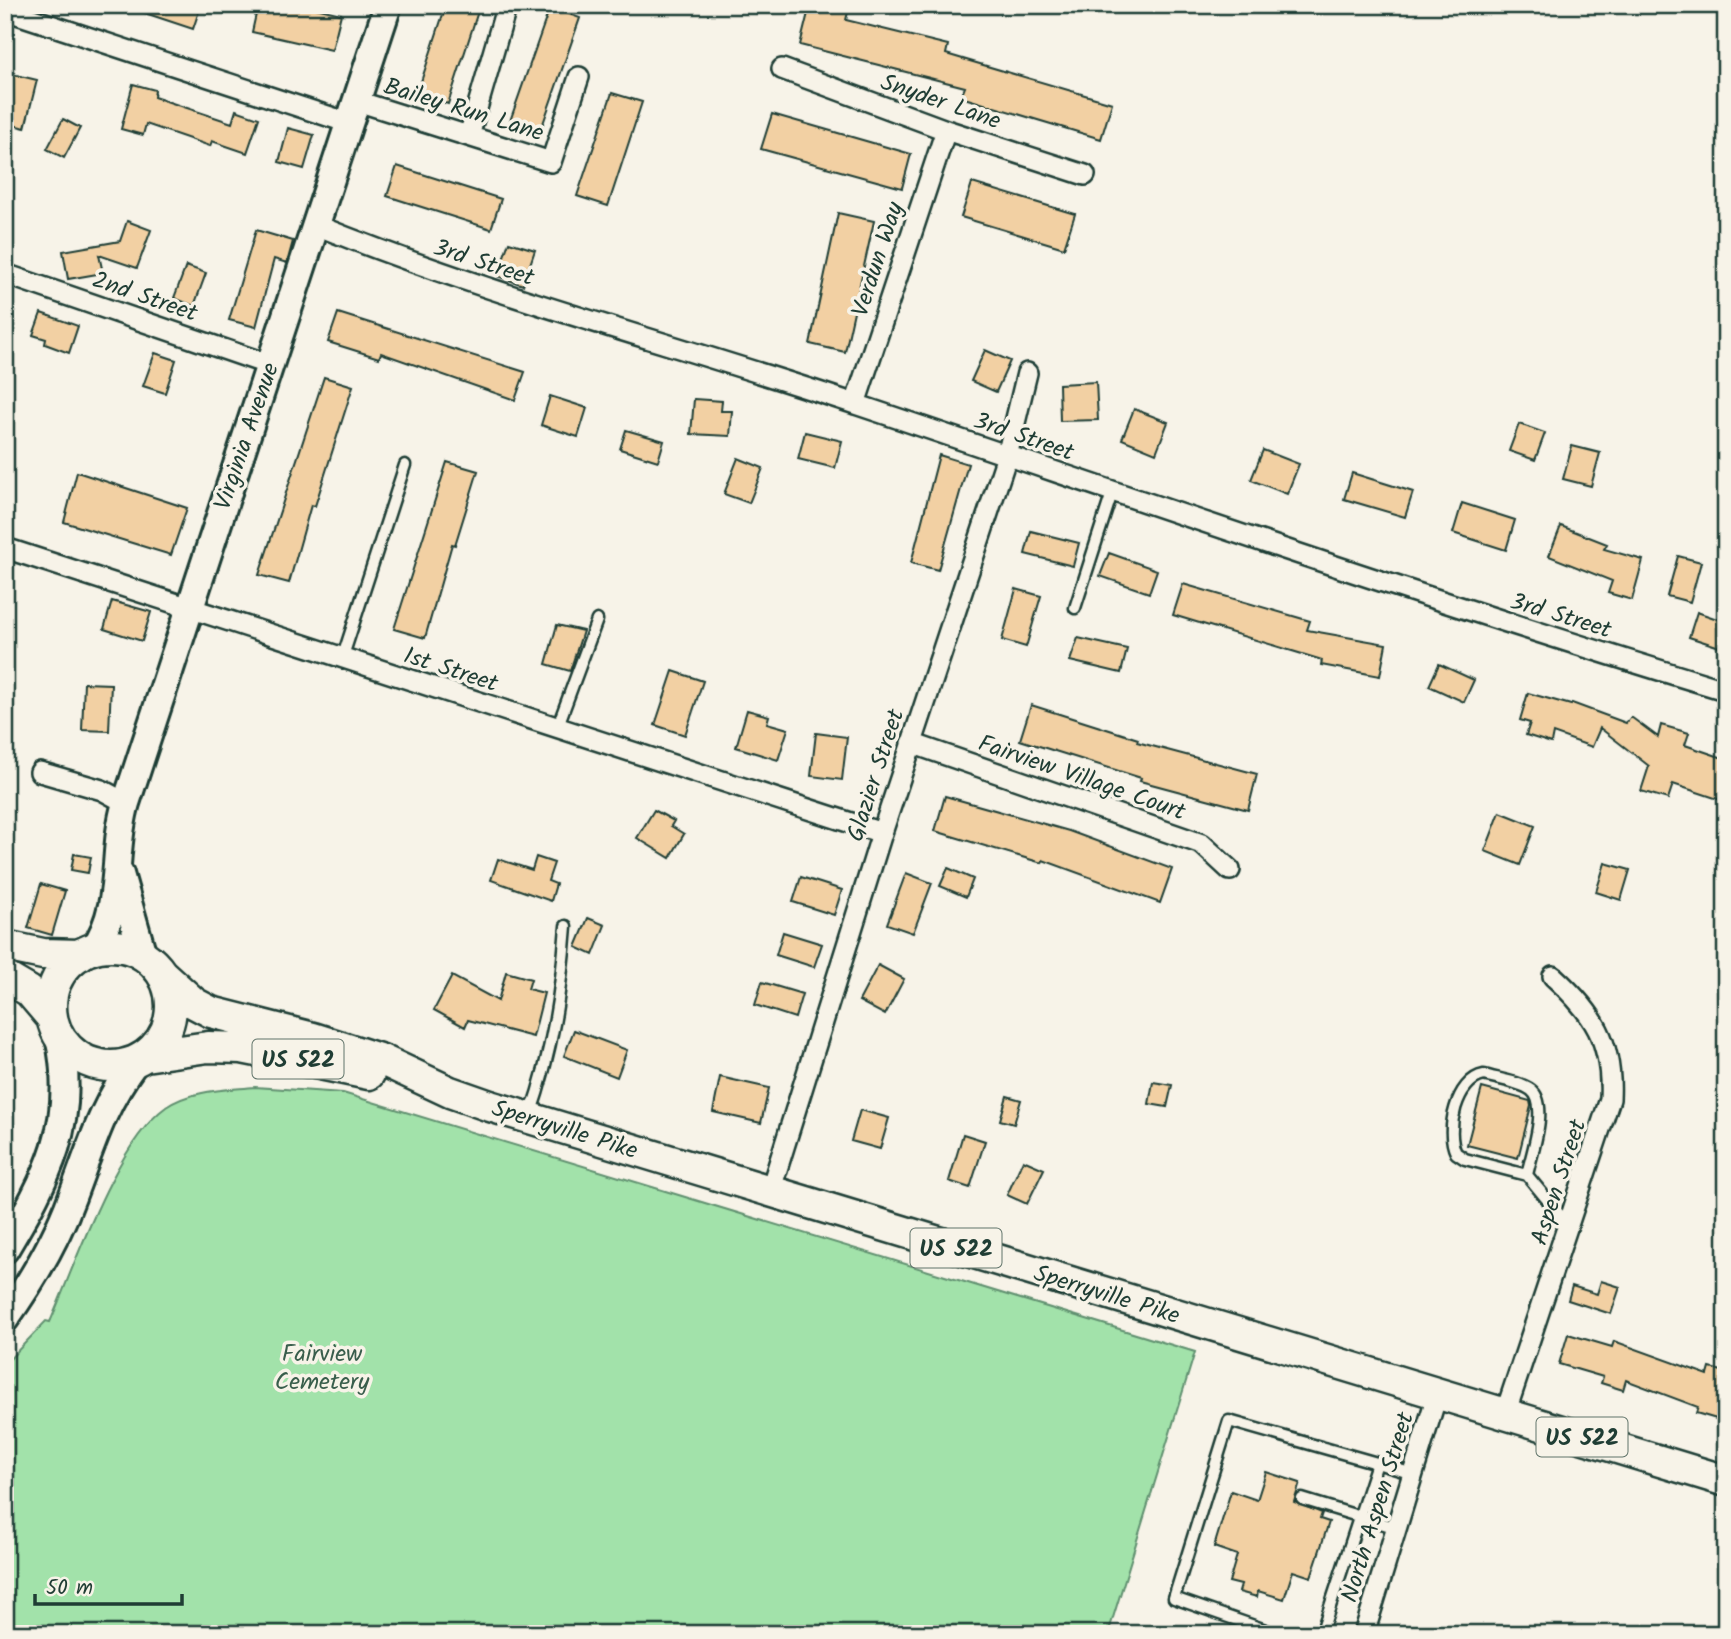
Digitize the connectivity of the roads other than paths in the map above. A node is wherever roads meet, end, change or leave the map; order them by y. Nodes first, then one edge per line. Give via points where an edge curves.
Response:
1 (388, 5) edge
2 (507, 5) edge
3 (5, 10) edge
4 (782, 69) dead end
5 (579, 77) dead end
6 (353, 112) junction
7 (946, 130) junction
8 (468, 136) junction
9 (1085, 175) dead end
10 (316, 225) junction
11 (5, 274) edge
12 (270, 365) junction
13 (1027, 373) dead end
14 (855, 404) junction
15 (1007, 456) junction
16 (405, 465) dead end
17 (1112, 493) junction
18 (5, 548) edge
19 (1075, 608) dead end
20 (188, 609) junction
21 (597, 620) dead end
22 (342, 659) junction
23 (1718, 688) dead end
24 (557, 728) junction
25 (911, 743) junction
26 (40, 772) dead end
27 (126, 803) junction
28 (882, 834) junction
29 (119, 869) junction
30 (1230, 870) dead end
31 (566, 926) dead end
32 (5, 946) edge
33 (87, 952) junction
34 (153, 965) junction
35 (1553, 976) dead end
36 (5, 977) edge
37 (56, 1027) junction
38 (140, 1059) junction
39 (450, 1092) junction
40 (529, 1119) junction
41 (1527, 1175) junction
42 (770, 1192) junction
43 (1569, 1226) junction
44 (5, 1249) edge
45 (5, 1319) edge
46 (1437, 1395) junction
47 (1505, 1414) junction
48 (1377, 1463) junction
49 (1414, 1474) junction
50 (1726, 1481) edge
51 (1302, 1499) dead end
52 (1358, 1516) junction
53 (1397, 1528) junction
54 (1256, 1630) edge
55 (1277, 1634) edge
56 (1321, 1634) edge
57 (1364, 1634) edge

1 - 6 street, Virginia Avenue
2 - 8 street
3 - 6 street
4 - 7 street, Snyder Lane
5 - 8 street, Bailey Run Lane via 551,162
6 - 8 street, Bailey Run Lane
6 - 10 street, Virginia Avenue
7 - 9 street, Snyder Lane
7 - 14 street, Verdun Way
10 - 12 street, Virginia Avenue
10 - 14 street, 3rd Street via 468,283
11 - 12 street, 2nd Street
12 - 20 street, Virginia Avenue
13 - 15 street, Glazier Street
14 - 15 street, 3rd Street
15 - 17 street, 3rd Street
15 - 25 street, Glazier Street
16 - 22 lane
17 - 19 lane
17 - 23 street, 3rd Street via 1497,622
18 - 20 street, 1st Street
20 - 22 street, 1st Street
20 - 27 street, Virginia Avenue
21 - 24 lane
22 - 24 street, 1st Street
24 - 28 street, 1st Street
25 - 28 street, Glazier Street
25 - 30 street, Fairview Village Court via 1202,844
26 - 27 street via 102,790
27 - 29 street, Virginia Avenue via 119,827
28 - 42 street, Glazier Street
29 - 33 street, Virginia Avenue via 108,928
29 - 34 street, Virginia Avenue
31 - 40 lane via 549,1062
32 - 33 main road, US 522 via 43,954
33 - 34 main road, US 522 via 113,946
33 - 37 main road via 67,965 57,981 51,999
34 - 38 main road via 170,992 172,1010 159,1044
34 - 39 main road, Sperryville Pike / US 522 via 194,1003 211,1012 382,1060
35 - 43 street, Aspen Street via 1600,1030 1611,1076 1610,1099
36 - 37 main road, US 522 via 29,991
37 - 38 main road, US 522 via 70,1050 101,1066
37 - 44 street via 67,1080 62,1130 46,1172
38 - 39 main road, Sperryville Pike / US 522 via 208,1046 242,1048
38 - 45 street via 105,1107 45,1257
39 - 40 main road, Sperryville Pike / US 522
40 - 42 main road, Sperryville Pike / US 522
41 - 41 lane via 1541,1112 1536,1096 1531,1089 1477,1076 1464,1088 1450,1131 1456,1153
41 - 43 lane
42 - 46 main road, Sperryville Pike / US 522
43 - 47 street, Aspen Street
46 - 47 main road, Sperryville Pike / US 522
46 - 49 street, North Aspen Street
47 - 50 main road, Sperryville Pike / US 522
48 - 49 lane
48 - 52 lane
48 - 54 lane via 1229,1421 1174,1598
49 - 53 street, North Aspen Street
51 - 52 lane
52 - 53 lane
52 - 56 lane
53 - 57 street, North Aspen Street
54 - 55 lane

